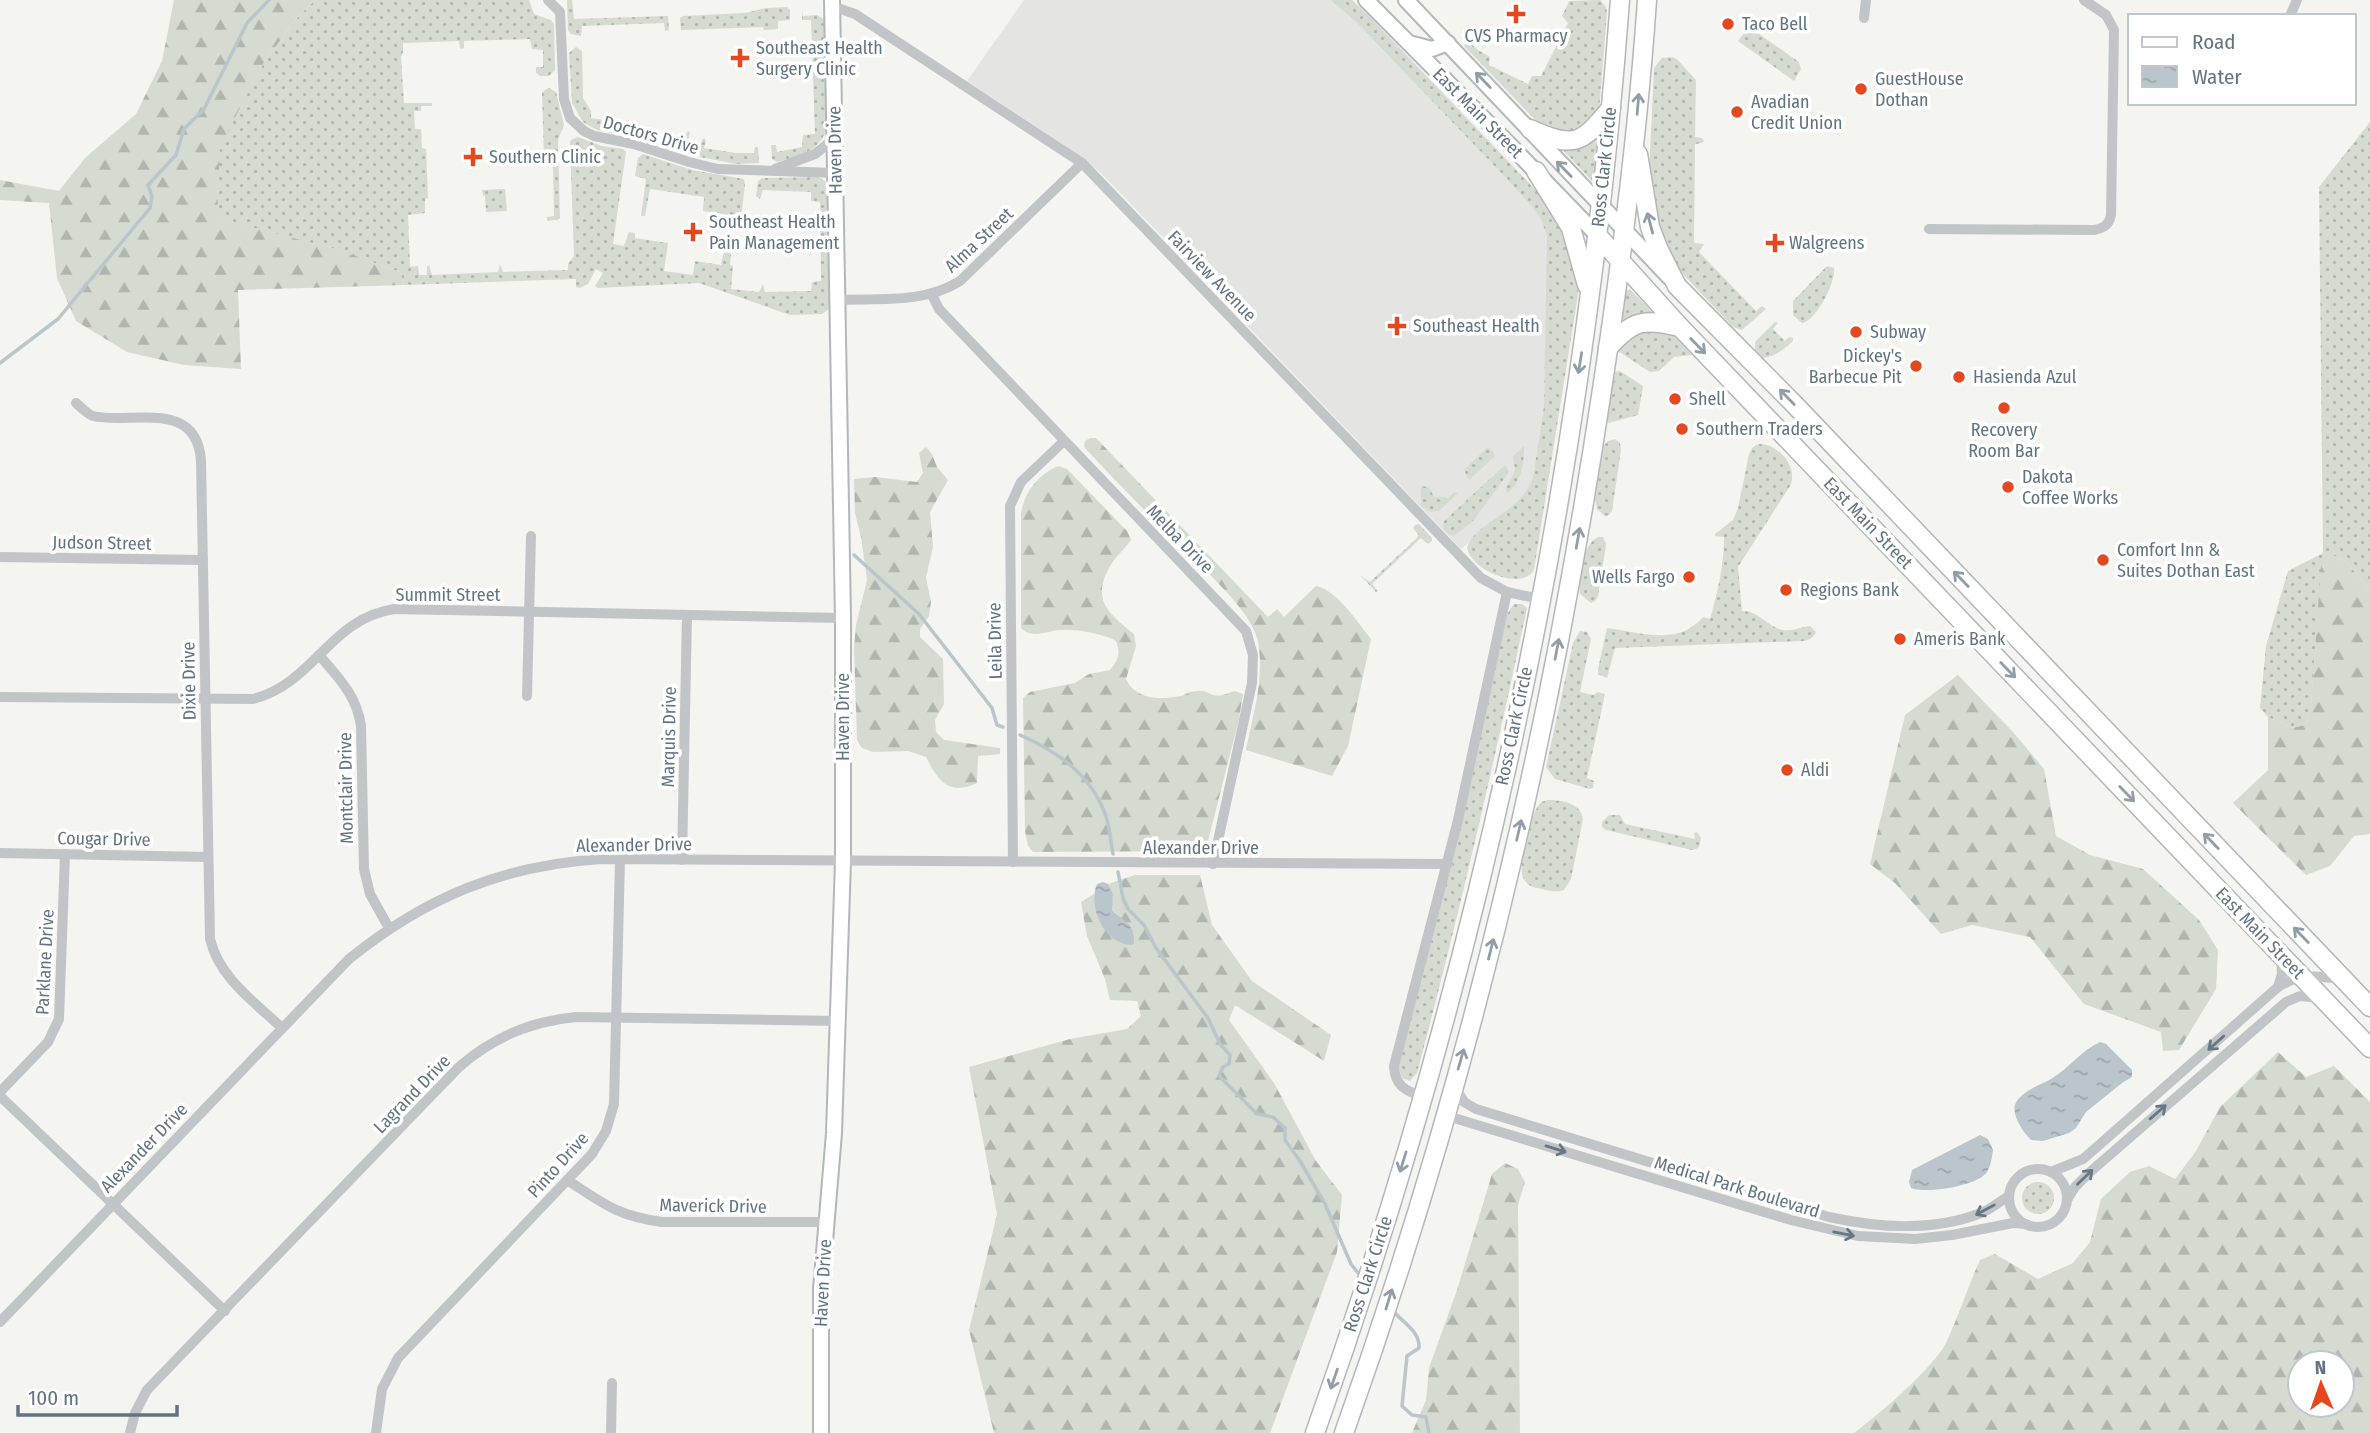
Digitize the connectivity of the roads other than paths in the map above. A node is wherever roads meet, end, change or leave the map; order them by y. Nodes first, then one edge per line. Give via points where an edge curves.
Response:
1 (548, 0) edge
2 (1366, 0) edge
3 (1406, 0) edge
4 (1620, 0) edge
5 (1647, 0) edge
6 (1866, 0) edge
7 (2084, 0) edge
8 (832, 3) edge
9 (1864, 18) dead end
10 (1408, 42) junction
11 (1448, 43) junction
12 (1611, 108) junction
13 (1530, 129) junction
14 (835, 138) junction
15 (1635, 140) junction
16 (1082, 163) junction
17 (768, 171) junction
18 (1536, 171) junction
19 (836, 173) junction
20 (1600, 206) junction
21 (1929, 229) dead end
22 (1623, 230) junction
23 (1597, 235) junction
24 (1620, 259) junction
25 (1677, 286) junction
26 (932, 295) junction
27 (1590, 295) junction
28 (837, 300) junction
29 (1679, 327) junction
30 (1608, 348) junction
31 (76, 403) dead end
32 (1064, 441) junction
33 (531, 536) dead end
34 (0, 557) edge
35 (202, 561) junction
36 (1507, 592) junction
37 (1540, 599) junction
38 (1566, 606) junction
39 (529, 611) junction
40 (687, 615) junction
41 (843, 618) junction
42 (319, 655) junction
43 (527, 696) dead end
44 (0, 697) edge
45 (205, 701) junction
46 (0, 853) edge
47 (65, 854) junction
48 (208, 857) junction
49 (620, 859) junction
50 (682, 860) junction
51 (843, 861) junction
52 (1013, 862) junction
53 (1213, 864) junction
54 (1448, 864) junction
55 (389, 928) junction
56 (2281, 955) junction
57 (2302, 976) junction
58 (2344, 980) junction
59 (2278, 987) junction
60 (2322, 998) junction
61 (2370, 1007) edge
62 (616, 1018) junction
63 (839, 1021) junction
64 (281, 1027) junction
65 (2370, 1048) edge
66 (1430, 1069) junction
67 (1453, 1084) junction
68 (0, 1094) edge
69 (1422, 1097) junction
70 (1444, 1115) junction
71 (1439, 1135) junction
72 (2051, 1171) junction
73 (567, 1180) junction
74 (2009, 1196) junction
75 (2067, 1200) junction
76 (112, 1204) junction
77 (826, 1222) junction
78 (2026, 1224) junction
79 (225, 1311) junction
80 (0, 1322) edge
81 (612, 1382) dead end
82 (130, 1433) edge
83 (376, 1433) edge
84 (611, 1433) edge
85 (821, 1433) edge
86 (1315, 1433) edge
87 (1344, 1433) edge

1 - 17 street, Doctors Drive via 560,12 564,99 576,125 594,136 710,167
2 - 10 street, East Main Street
3 - 11 street, East Main Street
4 - 12 highway, Ross Clark Circle
15 -> 5 highway, Ross Clark Circle
6 - 9 street
7 - 21 street via 2106,15 2115,38 2111,215 2107,225 2094,230
8 - 14 street, Haven Drive
8 - 16 street, Fairview Avenue
10 - 11 street via 1432,49
10 - 18 street, East Main Street
13 -> 11 street, East Main Street
12 - 13 highway via 1580,139 1561,141
12 - 20 highway, Ross Clark Circle
20 -> 13 street, East Main Street
14 - 17 street, Doctors Drive via 815,154
14 - 19 street, Haven Drive
15 - 22 highway, Ross Clark Circle
25 -> 15 highway via 1650,227
16 - 26 street, Alma Street via 960,281
16 - 36 street, Fairview Avenue via 1462,559 1481,578
17 - 19 street, Doctors Drive
18 - 23 street, East Main Street
18 - 27 highway via 1571,228
19 - 28 street, Haven Drive
20 - 22 street, East Main Street
20 - 23 highway, Ross Clark Circle
22 - 24 highway, Ross Clark Circle
22 - 25 street, East Main Street
23 - 24 highway, East Main Street
23 - 27 highway, Ross Clark Circle
24 - 29 highway, East Main Street
24 - 30 highway, Ross Clark Circle
58 -> 25 highway, East Main Street
26 - 28 street, Alma Street
26 - 32 street, Melba Drive via 939,309
27 -> 37 highway, Ross Clark Circle
28 - 41 street, Haven Drive
29 - 30 highway via 1640,322
29 -> 56 highway, East Main Street
38 -> 30 highway, Ross Clark Circle
31 - 35 street, Dixie Drive via 91,416 169,419 192,435 201,454
32 - 52 street, Leila Drive via 1021,482 1010,506
32 - 53 street, Melba Drive via 1239,623 1251,642 1252,683
33 - 39 street
34 - 35 street, Judson Street
35 - 45 street, Dixie Drive
36 - 37 street, Fairview Avenue
36 - 54 street
37 - 38 highway
37 - 66 highway, Ross Clark Circle via 1468,929
67 -> 38 highway, Ross Clark Circle via 1488,961
39 - 40 street, Summit Street
39 - 42 street, Summit Street via 383,611 350,625
39 - 43 street
40 - 41 street, Summit Street
40 - 50 street, Marquis Drive
41 - 51 street, Haven Drive
42 - 45 street, Summit Street via 293,681 263,697
42 - 55 street, Montclair Drive via 346,687 359,712 364,869 370,894
44 - 45 street, Summit Street
45 - 48 street, Dixie Drive
46 - 47 street, Cougar Drive
47 - 48 street, Cougar Drive
47 - 68 street, Parklane Drive via 59,1019 48,1042
48 - 64 street, Dixie Drive via 209,931 217,961
49 - 50 street, Alexander Drive
49 - 55 street, Alexander Drive via 561,863 504,875 444,897
49 - 62 street, Pinto Drive
50 - 51 street, Alexander Drive
51 - 52 street, Alexander Drive
51 - 63 street, Haven Drive
52 - 53 street, Alexander Drive
53 - 54 street, Alexander Drive
54 - 69 street via 1394,1066 1398,1084
55 - 64 street, Alexander Drive via 349,959
56 - 57 highway, East Main Street
56 - 59 street
57 - 58 street
57 - 59 street
57 - 60 highway, East Main Street
58 - 61 highway, East Main Street
59 -> 72 street via 2083,1159
60 - 65 highway, East Main Street
75 -> 60 street via 2090,1172 2286,1002 2300,996
62 - 63 street, Lagrand Drive
62 - 73 street, Pinto Drive via 610,1122 598,1147
62 - 79 street, Lagrand Drive via 576,1017 533,1025 506,1035 470,1058
63 - 77 street, Haven Drive
64 - 76 street, Alexander Drive
66 - 69 highway, Ross Clark Circle
66 - 70 highway
67 - 70 highway, Ross Clark Circle
74 -> 67 street, Medical Park Boulevard via 1984,1212 1959,1220 1905,1226 1850,1222 1476,1109 1464,1102
68 - 76 street
69 - 71 highway
69 -> 86 highway, Ross Clark Circle
70 - 71 highway, Ross Clark Circle
70 -> 78 street, Medical Park Boulevard via 1858,1237 1915,1239
87 -> 71 highway, Ross Clark Circle
72 - 74 street via 2024,1173
72 - 75 street via 2062,1180
73 - 77 street, Maverick Drive via 612,1210 648,1220
73 - 83 street, Pinto Drive via 398,1358 382,1389
74 - 78 street via 2015,1216
75 - 78 street via 2053,1223 2040,1227
76 - 79 street
76 - 80 street, Alexander Drive
77 - 85 street, Haven Drive via 820,1309
79 - 82 street, Lagrand Drive via 147,1390
81 - 84 street

